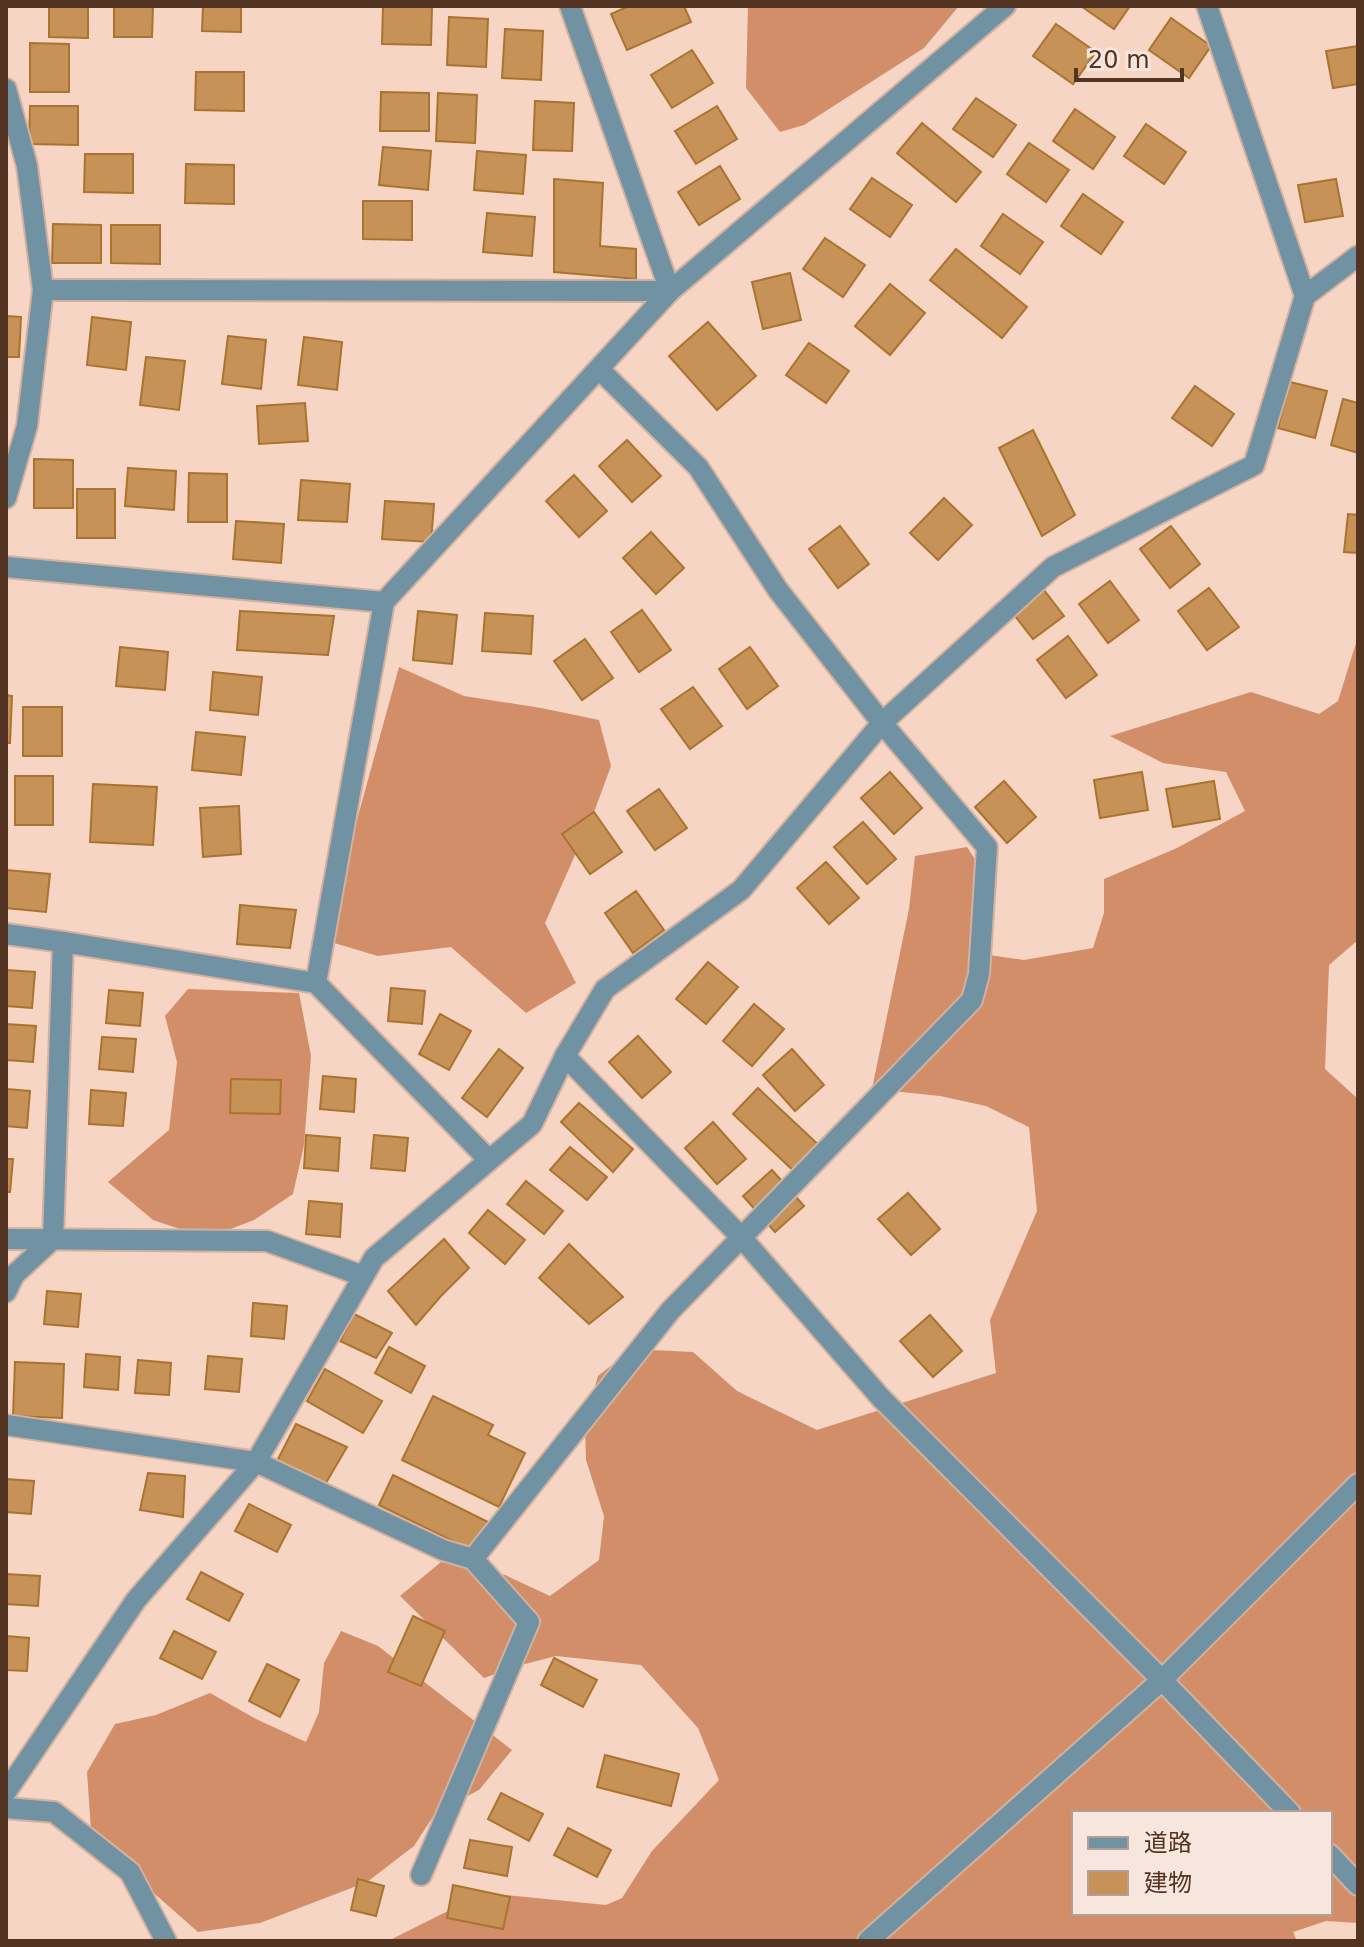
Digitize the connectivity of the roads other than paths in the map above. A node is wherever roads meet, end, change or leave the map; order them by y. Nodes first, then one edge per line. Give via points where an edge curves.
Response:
1 (570, 6) edge
2 (1005, 6) edge
3 (1207, 6) edge
4 (6, 89) edge
5 (1358, 256) edge
6 (43, 290) junction
7 (670, 291) junction
8 (1305, 296) junction
9 (599, 369) junction
10 (6, 498) edge
11 (6, 567) edge
12 (384, 602) junction
13 (882, 723) junction
14 (6, 934) edge
15 (63, 942) junction
16 (316, 983) junction
17 (565, 1056) junction
18 (489, 1160) junction
19 (741, 1237) junction
20 (6, 1239) edge
21 (53, 1239) junction
22 (363, 1276) junction
23 (6, 1292) edge
24 (6, 1425) edge
25 (256, 1462) junction
26 (1358, 1484) edge
27 (473, 1559) junction
28 (1162, 1680) junction
29 (6, 1792) edge
30 (6, 1808) edge
31 (1288, 1811) edge
32 (1332, 1857) edge
33 (421, 1875) dead end
34 (1358, 1885) edge
35 (166, 1941) edge
36 (868, 1941) edge

1 - 7 street
2 - 7 street
3 - 8 street
4 - 6 street via 27,166
5 - 8 street
6 - 7 street
6 - 10 street via 27,426
7 - 9 street
8 - 13 street via 1254,465 1053,567
9 - 12 street
9 - 13 street via 698,467 778,590
11 - 12 street
12 - 16 street
13 - 17 street via 741,890 605,989
13 - 19 street via 987,847 979,974 972,1000
14 - 15 street
15 - 16 street
15 - 21 street
16 - 18 street
17 - 18 street via 532,1124
17 - 19 street
18 - 22 street via 374,1258
19 - 27 street via 670,1311
19 - 28 street via 881,1398
20 - 21 street
21 - 22 street via 267,1241
21 - 23 street via 14,1275
22 - 25 street
24 - 25 street
25 - 27 street via 443,1550
25 - 29 street via 136,1600
26 - 28 street
27 - 33 street via 529,1622
28 - 31 street
28 - 36 street
30 - 35 street via 54,1812 130,1872
32 - 34 street

